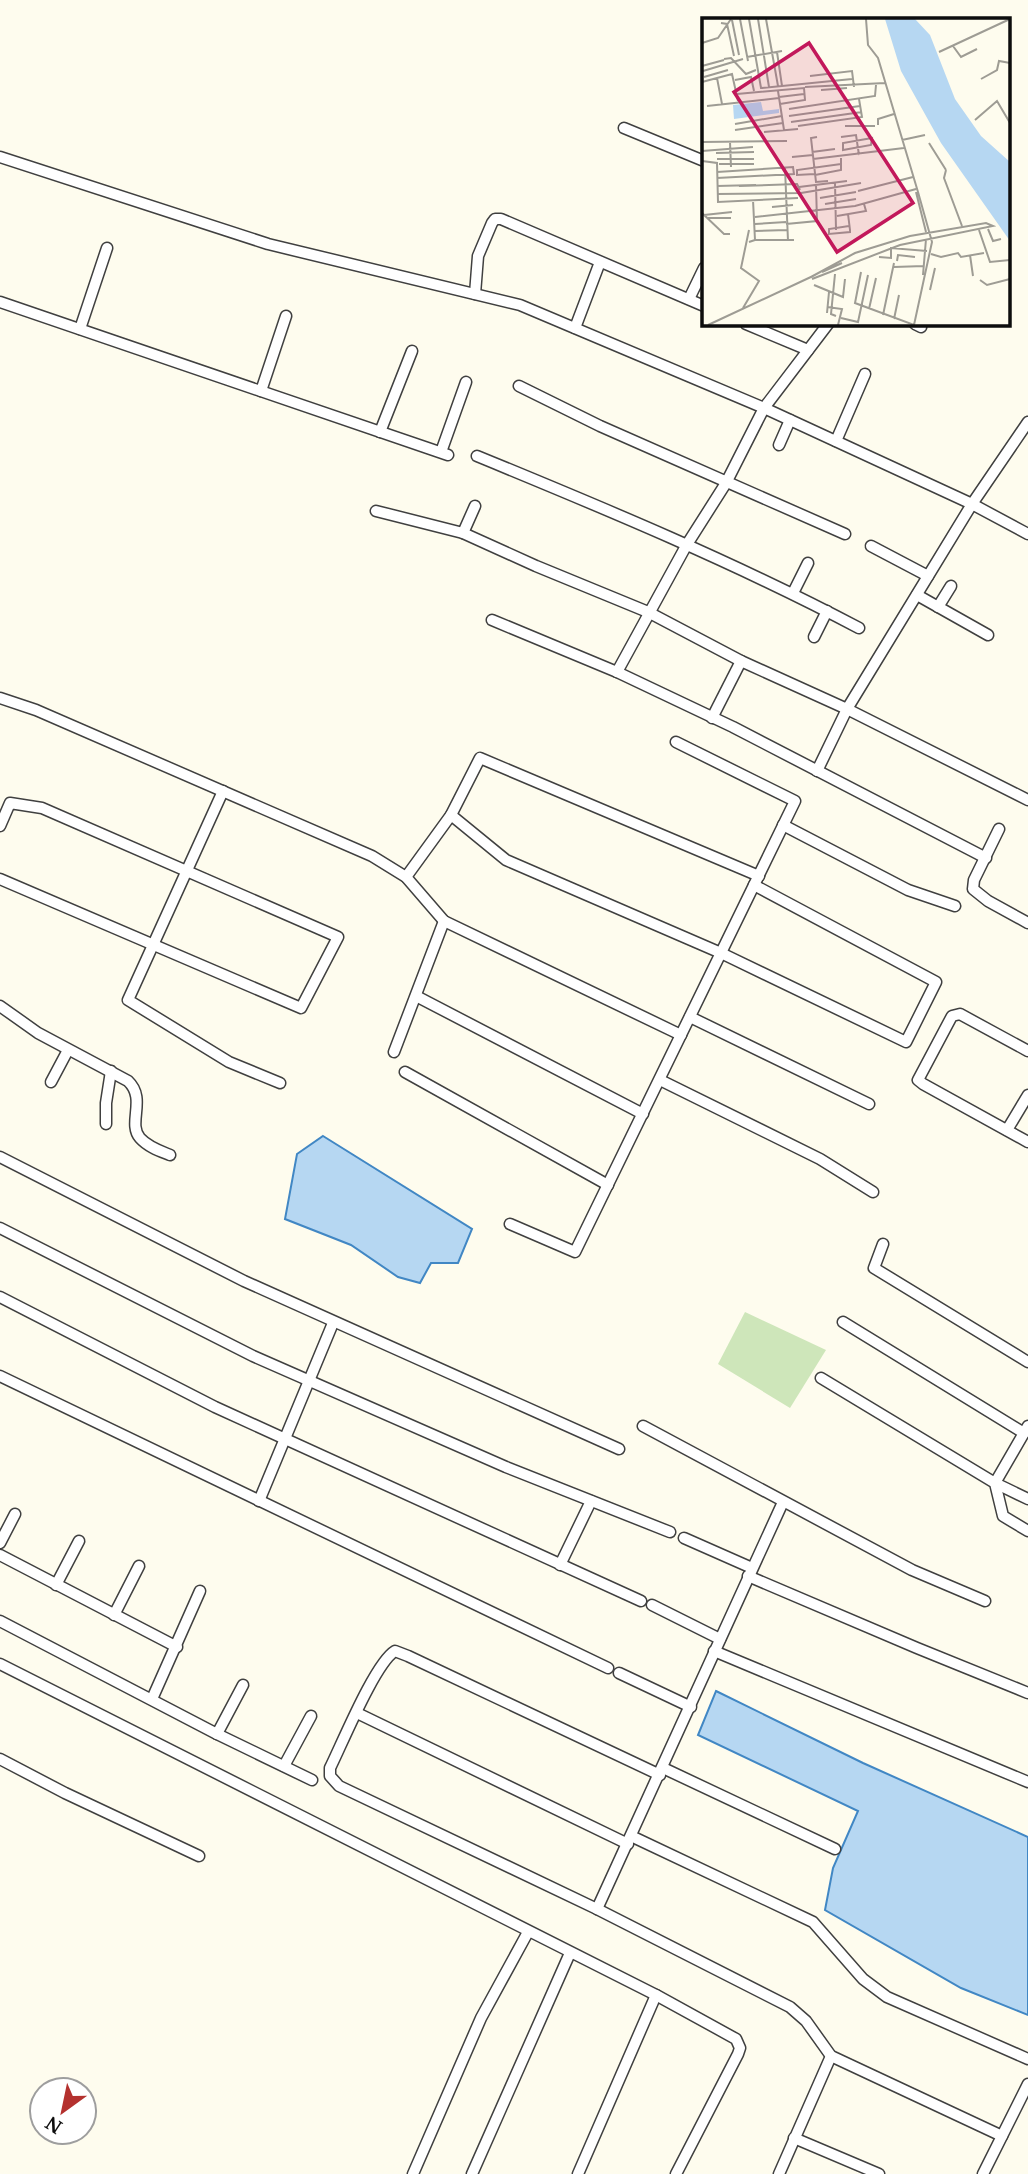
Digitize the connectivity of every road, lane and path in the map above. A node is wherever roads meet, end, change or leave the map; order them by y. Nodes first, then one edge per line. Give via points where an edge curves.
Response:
1 (624, 128) dead end
2 (0, 157) edge
3 (702, 160) edge
4 (107, 248) dead end
5 (600, 262) junction
6 (702, 272) edge
7 (475, 294) junction
8 (689, 299) junction
9 (0, 302) edge
10 (702, 305) edge
11 (286, 316) dead end
12 (751, 326) edge
13 (826, 326) edge
14 (575, 328) junction
15 (80, 329) junction
16 (808, 350) junction
17 (412, 351) dead end
18 (865, 374) dead end
19 (466, 382) dead end
20 (519, 386) dead end
21 (261, 391) junction
22 (764, 408) junction
23 (790, 420) junction
24 (1028, 422) edge
25 (380, 432) junction
26 (836, 441) junction
27 (779, 444) dead end
28 (477, 456) dead end
29 (726, 483) junction
30 (972, 505) junction
31 (475, 506) dead end
32 (376, 511) dead end
33 (463, 533) junction
34 (845, 534) dead end
35 (1028, 534) edge
36 (686, 546) junction
37 (870, 547) dead end
38 (808, 564) dead end
39 (928, 576) junction
40 (951, 586) dead end
41 (793, 593) junction
42 (917, 595) junction
43 (938, 607) junction
44 (827, 611) junction
45 (648, 612) junction
46 (492, 620) dead end
47 (859, 628) dead end
48 (988, 635) dead end
49 (814, 637) dead end
50 (741, 661) junction
51 (617, 672) junction
52 (0, 698) edge
53 (847, 709) junction
54 (712, 718) junction
55 (676, 742) dead end
56 (817, 771) junction
57 (222, 791) junction
58 (1028, 800) edge
59 (451, 815) junction
60 (783, 825) junction
61 (0, 826) edge
62 (999, 829) dead end
63 (986, 858) junction
64 (186, 872) junction
65 (406, 877) junction
66 (0, 879) edge
67 (756, 880) junction
68 (956, 906) dead end
69 (444, 921) junction
70 (1028, 923) edge
71 (153, 944) junction
72 (721, 953) junction
73 (416, 996) junction
74 (0, 1006) edge
75 (690, 1017) junction
76 (681, 1035) junction
77 (68, 1050) junction
78 (1028, 1051) edge
79 (394, 1052) dead end
80 (111, 1071) junction
81 (405, 1072) dead end
82 (660, 1080) junction
83 (51, 1082) dead end
84 (280, 1083) dead end
85 (1028, 1096) edge
86 (869, 1104) dead end
87 (643, 1114) junction
88 (106, 1124) dead end
89 (1007, 1130) junction
90 (1028, 1142) edge
91 (170, 1155) dead end
92 (0, 1157) edge
93 (608, 1185) junction
94 (873, 1192) dead end
95 (510, 1224) dead end
96 (0, 1228) edge
97 (883, 1244) dead end
98 (0, 1297) edge
99 (333, 1322) junction
100 (843, 1322) dead end
101 (1028, 1362) edge
102 (0, 1376) edge
103 (821, 1378) dead end
104 (310, 1381) junction
105 (643, 1426) dead end
106 (1027, 1428) edge
107 (285, 1438) junction
108 (619, 1449) dead end
109 (995, 1483) junction
110 (1028, 1499) edge
111 (591, 1500) junction
112 (258, 1501) junction
113 (783, 1502) junction
114 (15, 1514) dead end
115 (1028, 1531) edge
116 (670, 1532) dead end
117 (684, 1538) dead end
118 (79, 1541) dead end
119 (0, 1543) edge
120 (0, 1555) edge
121 (560, 1565) junction
122 (139, 1566) dead end
123 (750, 1572) junction
124 (56, 1585) junction
125 (200, 1591) dead end
126 (985, 1601) dead end
127 (114, 1615) junction
128 (0, 1622) edge
129 (720, 1639) junction
130 (177, 1647) junction
131 (714, 1651) junction
132 (0, 1664) edge
133 (243, 1685) dead end
134 (1028, 1693) edge
135 (152, 1699) junction
136 (691, 1707) junction
137 (357, 1713) junction
138 (310, 1716) dead end
139 (217, 1734) junction
140 (0, 1759) edge
141 (284, 1766) junction
142 (661, 1771) junction
143 (312, 1780) dead end
144 (1028, 1782) edge
145 (629, 1840) junction
146 (835, 1849) dead end
147 (199, 1856) dead end
148 (597, 1909) junction
149 (528, 1932) junction
150 (570, 1953) junction
151 (656, 1995) junction
152 (831, 2056) junction
153 (1028, 2059) edge
154 (1028, 2084) edge
155 (1002, 2136) junction
156 (794, 2138) junction
157 (413, 2174) edge
158 (472, 2174) edge
159 (578, 2174) edge
160 (676, 2174) edge
161 (779, 2174) edge
162 (879, 2174) edge
163 (983, 2174) edge

1 - 3 street
2 - 7 street via 268,244
4 - 15 street
5 - 7 street via 495,219 478,256
5 - 8 street
5 - 14 street
6 - 8 street
7 - 14 street via 520,305
8 - 10 street
9 - 15 street
11 - 21 street
12 - 16 street
13 - 16 street
14 - 22 street
15 - 21 street
16 - 22 street
17 - 25 street
18 - 26 street
19 - 25 street via 445,454
20 - 29 street
21 - 25 street
22 - 23 street
22 - 29 street
23 - 26 street
23 - 27 street
24 - 30 street
26 - 30 street
28 - 36 street
29 - 34 street
29 - 36 street
30 - 35 street
30 - 39 street
31 - 33 street
32 - 33 street
33 - 45 street
36 - 41 street
36 - 45 street
37 - 39 street
38 - 41 street
39 - 42 street
40 - 43 street
41 - 44 street
42 - 43 street
42 - 53 street
43 - 48 street
44 - 47 street
44 - 49 street
45 - 50 street
45 - 51 street
46 - 51 street
50 - 53 street
50 - 54 street
51 - 54 street
52 - 57 street
53 - 56 street
53 - 58 street
54 - 56 street
55 - 60 street via 795,801
56 - 63 street
57 - 64 street
57 - 65 street via 372,856
59 - 65 street
59 - 67 street via 480,758
59 - 72 street via 506,860
60 - 67 street
60 - 68 street via 908,890
61 - 64 street via 10,803 42,808
62 - 63 street
63 - 70 street via 973,889
64 - 71 street
64 - 71 street via 338,937 301,1008
65 - 69 street
66 - 71 street
67 - 72 street
67 - 72 street via 936,982 906,1042
69 - 73 street
69 - 76 street
71 - 84 street via 128,1000 229,1062
72 - 75 street
73 - 79 street
73 - 87 street
74 - 77 street
75 - 76 street
75 - 86 street
76 - 82 street
77 - 80 street
77 - 83 street
78 - 89 street via 960,1014 952,1016 918,1080
80 - 88 street
80 - 91 street via 134,1087 138,1137
81 - 93 street
82 - 87 street
82 - 94 street via 820,1158
85 - 89 street
87 - 93 street
89 - 90 street
92 - 99 street
93 - 95 street via 575,1252
96 - 104 street via 174,1318
97 - 101 street via 874,1268
98 - 107 street
99 - 104 street
99 - 108 street
100 - 106 street
102 - 112 street
103 - 109 street
104 - 107 street
104 - 111 street
105 - 113 street
106 - 109 street
107 - 112 street
107 - 121 street
109 - 110 street
109 - 115 street via 1003,1516
111 - 116 street
111 - 121 street
112 - 136 street
113 - 123 street
113 - 126 street via 912,1570
114 - 119 street
117 - 123 street
118 - 124 street
120 - 124 street
121 - 129 street
122 - 127 street
123 - 129 street
123 - 134 street
124 - 127 street
125 - 130 street
127 - 130 street
128 - 135 street
129 - 131 street
130 - 135 street
131 - 136 street
131 - 144 street
132 - 149 street
133 - 139 street
135 - 139 street
136 - 142 street
137 - 142 street via 385,1659 395,1651
137 - 145 street
137 - 148 street via 330,1768 334,1783
138 - 141 street
139 - 141 street
140 - 147 street
141 - 143 street
142 - 145 street
142 - 146 street
145 - 148 street
145 - 153 street via 813,1922 863,1979 887,1997
148 - 152 street via 789,2007 806,2021
149 - 150 street
149 - 157 street via 481,2018
150 - 151 street
150 - 158 street
151 - 159 street
151 - 160 street via 729,2034 740,2048
152 - 155 street
152 - 156 street
154 - 155 street
155 - 163 street
156 - 161 street
156 - 162 street

